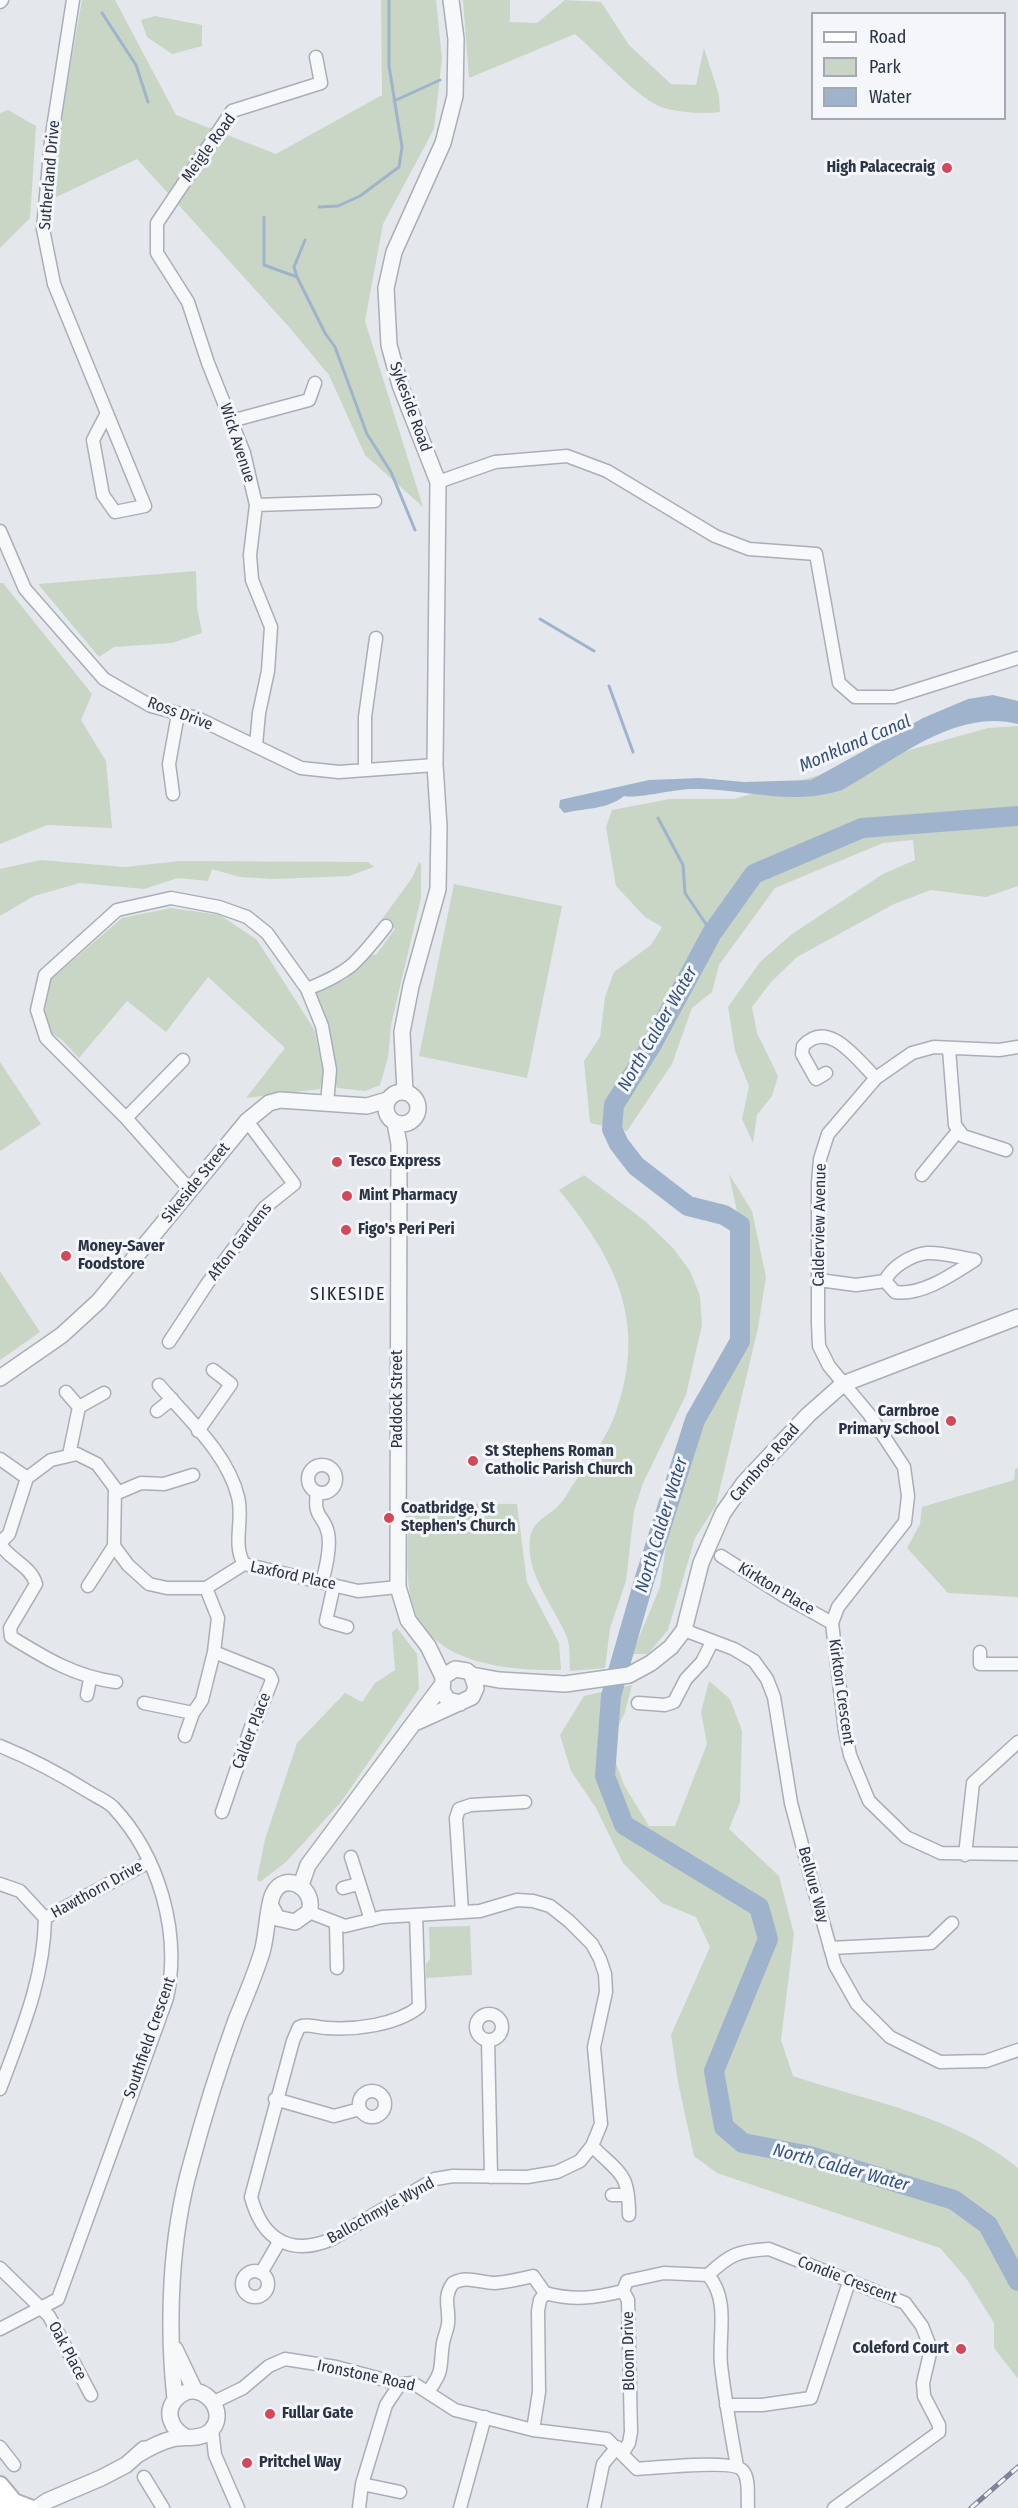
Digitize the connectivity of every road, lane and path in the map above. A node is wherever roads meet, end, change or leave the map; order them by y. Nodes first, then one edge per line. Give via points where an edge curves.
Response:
1 (73, 0) edge
2 (451, 0) edge
3 (316, 57) dead end
4 (157, 222) joint
5 (315, 382) dead end
6 (106, 413) junction
7 (231, 421) junction
8 (438, 482) junction
9 (375, 501) dead end
10 (256, 505) junction
11 (0, 531) edge
12 (376, 638) dead end
13 (1018, 658) edge
14 (178, 714) junction
15 (256, 745) junction
16 (435, 765) junction
17 (365, 768) junction
18 (173, 794) dead end
19 (439, 848) joint
20 (386, 926) dead end
21 (308, 989) junction
22 (1018, 1047) edge
23 (949, 1049) junction
24 (183, 1060) dead end
25 (826, 1072) dead end
26 (876, 1078) junction
27 (327, 1103) junction
28 (396, 1108) junction
29 (126, 1118) junction
30 (247, 1121) junction
31 (958, 1131) junction
32 (1006, 1150) dead end
33 (922, 1174) dead end
34 (190, 1190) junction
35 (819, 1280) junction
36 (885, 1281) junction
37 (1018, 1317) edge
38 (169, 1342) dead end
39 (213, 1370) dead end
40 (0, 1378) edge
41 (159, 1384) dead end
42 (843, 1384) junction
43 (66, 1392) dead end
44 (104, 1394) dead end
45 (172, 1399) junction
46 (79, 1407) junction
47 (157, 1411) dead end
48 (198, 1431) junction
49 (69, 1455) junction
50 (0, 1460) edge
51 (195, 1474) dead end
52 (27, 1478) junction
53 (317, 1492) dead end
54 (115, 1494) junction
55 (0, 1543) edge
56 (114, 1546) junction
57 (721, 1556) dead end
58 (244, 1564) junction
59 (328, 1584) junction
60 (88, 1586) dead end
61 (398, 1587) junction
62 (206, 1588) junction
63 (832, 1623) junction
64 (348, 1627) dead end
65 (684, 1630) junction
66 (712, 1642) junction
67 (214, 1652) junction
68 (980, 1652) dead end
69 (1018, 1664) edge
70 (447, 1677) junction
71 (90, 1679) junction
72 (116, 1682) dead end
73 (474, 1682) junction
74 (87, 1695) dead end
75 (144, 1703) dead end
76 (460, 1703) junction
77 (638, 1703) dead end
78 (193, 1713) junction
79 (414, 1724) junction
80 (185, 1736) dead end
81 (1018, 1742) edge
82 (0, 1746) edge
83 (525, 1802) dead end
84 (222, 1812) dead end
85 (1018, 1854) edge
86 (965, 1855) junction
87 (351, 1857) dead end
88 (148, 1862) junction
89 (0, 1884) edge
90 (358, 1884) junction
91 (301, 1885) junction
92 (343, 1888) dead end
93 (271, 1906) junction
94 (309, 1912) junction
95 (462, 1912) junction
96 (416, 1915) junction
97 (45, 1918) junction
98 (371, 1920) junction
99 (289, 1923) junction
100 (951, 1923) dead end
101 (336, 1924) junction
102 (830, 1948) junction
103 (263, 1951) junction
104 (337, 1968) dead end
105 (488, 2040) dead end
106 (1018, 2050) edge
107 (0, 2089) edge
108 (275, 2099) junction
109 (360, 2109) dead end
110 (592, 2146) junction
111 (491, 2177) junction
112 (612, 2195) dead end
113 (628, 2195) junction
114 (629, 2215) dead end
115 (279, 2242) junction
116 (0, 2268) edge
117 (261, 2273) dead end
118 (708, 2275) junction
119 (849, 2282) junction
120 (623, 2291) junction
121 (545, 2293) junction
122 (41, 2310) junction
123 (0, 2329) edge
124 (172, 2343) junction
125 (400, 2384) junction
126 (195, 2391) junction
127 (428, 2392) junction
128 (91, 2396) dead end
129 (175, 2399) junction
130 (214, 2402) junction
131 (726, 2405) junction
132 (485, 2417) junction
133 (171, 2421) junction
134 (212, 2429) junction
135 (533, 2430) junction
136 (189, 2437) junction
137 (0, 2447) edge
138 (620, 2451) junction
139 (139, 2454) junction
140 (215, 2455) junction
141 (14, 2465) dead end
142 (737, 2466) junction
143 (144, 2477) dead end
144 (362, 2484) junction
145 (0, 2485) edge
146 (400, 2493) dead end
147 (15, 2505) edge
148 (37, 2508) edge
149 (163, 2508) edge
150 (238, 2508) edge
151 (359, 2508) edge
152 (460, 2508) edge
153 (594, 2508) edge
154 (748, 2508) edge
155 (834, 2508) edge

1 - 6 street, Sutherland Drive via 51,141 43,229 54,284
2 - 8 street, Sykeside Road via 456,39 455,96 443,143 394,252 386,288 389,345 400,385
3 - 4 street, Meigle Road via 321,83 232,111
4 - 7 street, Wick Avenue via 157,253 188,302
5 - 7 street via 309,400
6 - 6 street, Sutherland Drive via 93,440 103,495 115,512 145,506
7 - 10 street, Wick Avenue via 244,453
8 - 13 street via 495,462 567,456 607,471 715,536 749,549 816,554 839,683 855,697 894,697
8 - 16 street, Sykeside Road
9 - 10 street
10 - 15 street, Wick Avenue via 250,555 252,580 271,627
11 - 14 street, Ross Drive via 25,589 104,679 151,705
12 - 17 street via 365,717
14 - 15 street, Ross Drive via 197,718
14 - 18 street via 169,764
15 - 17 street, Ross Drive via 301,768 339,772
16 - 17 street, Ross Drive
16 - 19 street, Sykeside Road
19 - 28 street, Paddock Street via 438,889 402,1032
20 - 21 street via 358,961 340,976
21 - 27 street via 322,1026 330,1070
21 - 29 street via 267,933 247,917 171,898 117,910 45,975 37,1010 46,1038
22 - 23 street, Calderview Avenue
23 - 26 street, Calderview Avenue via 922,1049
23 - 31 street
24 - 29 street
25 - 26 street via 816,1079 802,1054 803,1046 814,1036 836,1039
26 - 35 street, Calderview Avenue via 824,1143 818,1184
27 - 28 street, Sikeside Street
27 - 30 street, Sikeside Street via 280,1100 269,1103
28 - 61 street, Paddock Street
29 - 34 street
30 - 34 street, Sikeside Street
30 - 38 street, Afton Gardens via 294,1184 264,1208
31 - 32 street
31 - 33 street
34 - 40 street, Sikeside Street via 92,1307 62,1335
35 - 36 street via 856,1285
35 - 42 street, Calderview Avenue via 819,1346
36 - 36 street via 889,1272 903,1262 927,1253 975,1260 908,1294 895,1293
37 - 42 street, Carnbroe Road
39 - 48 street via 231,1384
41 - 45 street
42 - 63 street, Kirkton Crescent via 895,1451 904,1467 908,1496 905,1522 838,1607
42 - 65 street, Carnbroe Road via 744,1483 723,1513 701,1563
43 - 46 street
44 - 46 street
45 - 47 street
45 - 48 street
46 - 49 street
48 - 58 street via 226,1465 238,1494 242,1514 238,1554
49 - 52 street via 51,1460
49 - 54 street via 77,1454 97,1464 115,1488
50 - 52 street
51 - 54 street via 164,1484 141,1483
52 - 55 street via 9,1534
53 - 59 street via 316,1511 328,1532
54 - 56 street
55 - 71 street via 6,1554 33,1574 36,1584 10,1628 11,1637
56 - 60 street
56 - 62 street via 150,1584
57 - 63 street, Kirkton Place
58 - 59 street, Laxford Place
58 - 62 street, Laxford Place
59 - 61 street, Laxford Place via 358,1591
59 - 64 street via 326,1622
61 - 70 street, Paddock Street via 408,1620
62 - 67 street via 218,1618
63 - 86 street, Kirkton Crescent via 845,1731 869,1802 906,1837 941,1853
65 - 66 street, Bellvue Way
65 - 73 street, Carnbroe Road via 662,1656 629,1675 556,1684
66 - 77 street via 674,1702
66 - 102 street, Bellvue Way via 754,1661 774,1697 791,1803
67 - 78 street via 202,1700
67 - 84 street, Calder Place via 269,1674 272,1680
68 - 69 street via 980,1664
70 - 73 street via 467,1671
70 - 76 street, Paddock Street via 445,1697
70 - 79 street
71 - 72 street
71 - 74 street
73 - 76 street via 472,1697
75 - 78 street
76 - 79 street
78 - 80 street
79 - 91 street via 308,1865
81 - 86 street via 972,1783
82 - 88 street, Southfield Crescent via 47,1766 112,1807
83 - 95 street via 471,1804 459,1809 456,1818
85 - 86 street, Kirkton Crescent
87 - 90 street
88 - 97 street, Hawthorn Drive
88 - 122 street, Southfield Crescent via 164,1899 170,1929 173,1970 167,1998 58,2299
89 - 97 street via 20,1892
90 - 92 street
90 - 98 street
91 - 93 street via 288,1883 277,1888
91 - 94 street via 309,1894
93 - 99 street via 278,1918
93 - 103 street
94 - 99 street via 300,1921
94 - 101 street
95 - 96 street
95 - 110 street via 517,1900 533,1901 550,1906 592,1944 605,1974 606,1991 594,2047 601,2124
96 - 98 street
96 - 108 street via 419,2007 410,2014 372,2025 299,2027
97 - 107 street via 44,1953 31,2006
98 - 101 street via 345,1926
99 - 103 street
100 - 102 street via 931,1943
101 - 104 street
102 - 106 street, Bellvue Way via 857,2004 890,2037 940,2062 986,2061
103 - 124 street via 190,2167 175,2265
105 - 111 street
108 - 109 street via 334,2116
108 - 115 street via 251,2196 256,2213
110 - 111 street, Ballochmyle Wynd via 580,2161 557,2172
110 - 113 street via 624,2175
111 - 115 street, Ballochmyle Wynd via 435,2179 315,2246
112 - 113 street
113 - 114 street
115 - 117 street
116 - 122 street, Oak Place
118 - 119 street, Condie Crescent via 727,2256 769,2249
118 - 120 street via 664,2273 627,2281
118 - 131 street via 714,2282 723,2319 721,2362
119 - 131 street via 811,2398
119 - 155 street, Condie Crescent via 905,2303 922,2326 931,2349 922,2383 924,2396 939,2432
120 - 121 street, Bloom Drive via 586,2299
120 - 138 street, Bloom Drive via 628,2300 631,2432 629,2443
121 - 127 street via 533,2276 510,2282 468,2279 453,2283 445,2299 448,2325 443,2341 443,2366
121 - 135 street via 538,2311 539,2392
122 - 123 street, Southfield Crescent
122 - 128 street, Oak Place via 49,2316
124 - 126 street
124 - 129 street
125 - 127 street, Ironstone Road via 413,2383
125 - 130 street, Ironstone Road via 336,2367 285,2359 269,2366 243,2388
125 - 144 street via 386,2405
126 - 129 street
126 - 130 street
127 - 132 street, Ironstone Road via 455,2410
129 - 133 street
130 - 134 street via 217,2416
131 - 142 street
132 - 135 street, Ironstone Road
132 - 152 street
133 - 136 street via 179,2433
133 - 139 street
134 - 136 street via 200,2437
134 - 140 street
135 - 138 street, Ironstone Road via 607,2439
136 - 139 street via 156,2445
136 - 140 street
137 - 141 street
138 - 142 street via 638,2469 696,2464
138 - 153 street, Bloom Drive via 603,2464
139 - 148 street via 126,2465
140 - 150 street
142 - 154 street via 746,2478
143 - 149 street
144 - 146 street
144 - 151 street
145 - 147 main road

